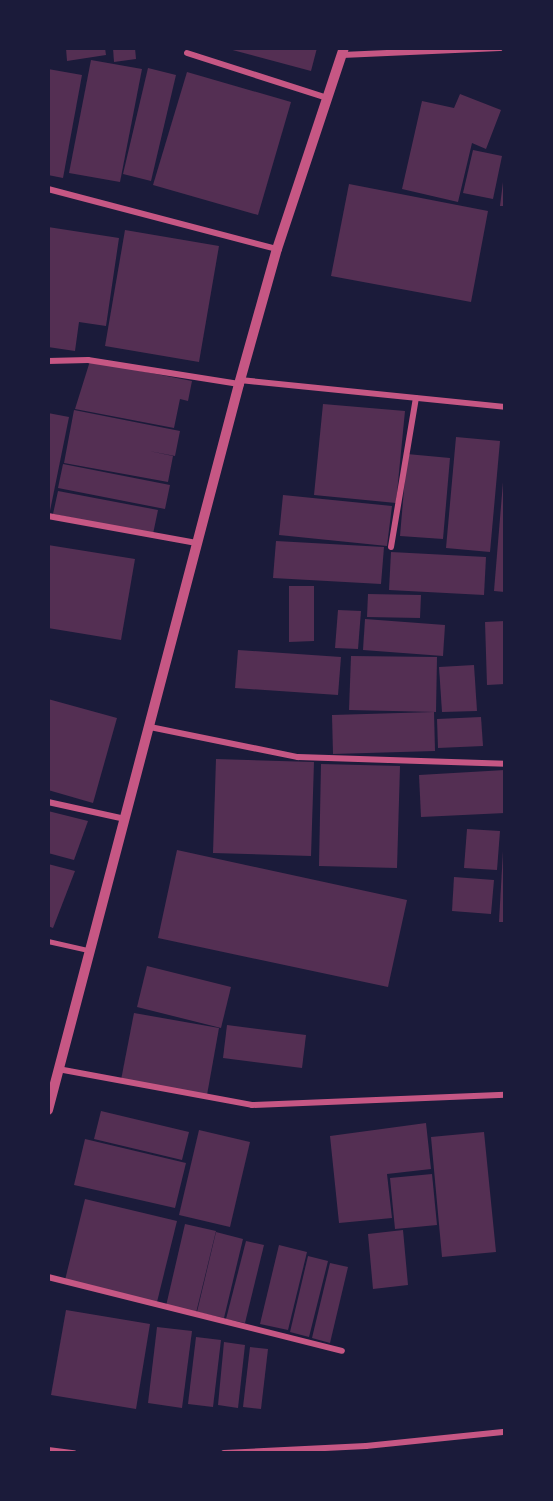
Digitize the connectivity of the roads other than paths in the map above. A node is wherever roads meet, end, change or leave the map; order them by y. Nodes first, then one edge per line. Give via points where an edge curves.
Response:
1 (500, 48) edge
2 (343, 51) edge
3 (187, 53) dead end
4 (327, 98) junction
5 (48, 189) edge
6 (277, 249) junction
7 (48, 361) edge
8 (239, 382) junction
9 (416, 398) junction
10 (505, 407) edge
11 (48, 516) edge
12 (197, 543) junction
13 (391, 547) dead end
14 (150, 727) junction
15 (505, 764) edge
16 (48, 802) edge
17 (125, 819) junction
18 (48, 941) edge
19 (91, 950) junction
20 (58, 1069) junction
21 (505, 1095) edge
22 (48, 1110) edge
23 (48, 1277) edge
24 (342, 1351) dead end
25 (505, 1432) edge
26 (48, 1450) edge
27 (74, 1453) edge
28 (224, 1453) edge

1 - 2 street
2 - 4 street
3 - 4 street
4 - 6 street
5 - 6 street
6 - 8 street
7 - 8 street via 88,360
8 - 9 street
8 - 12 street
9 - 10 street
9 - 13 street
11 - 12 street
12 - 14 street
14 - 15 street via 298,757
14 - 17 street
16 - 17 street
17 - 19 street
18 - 19 lane
19 - 20 street
20 - 21 street via 252,1105
20 - 22 street
23 - 24 street
25 - 28 street via 366,1446
26 - 27 street

